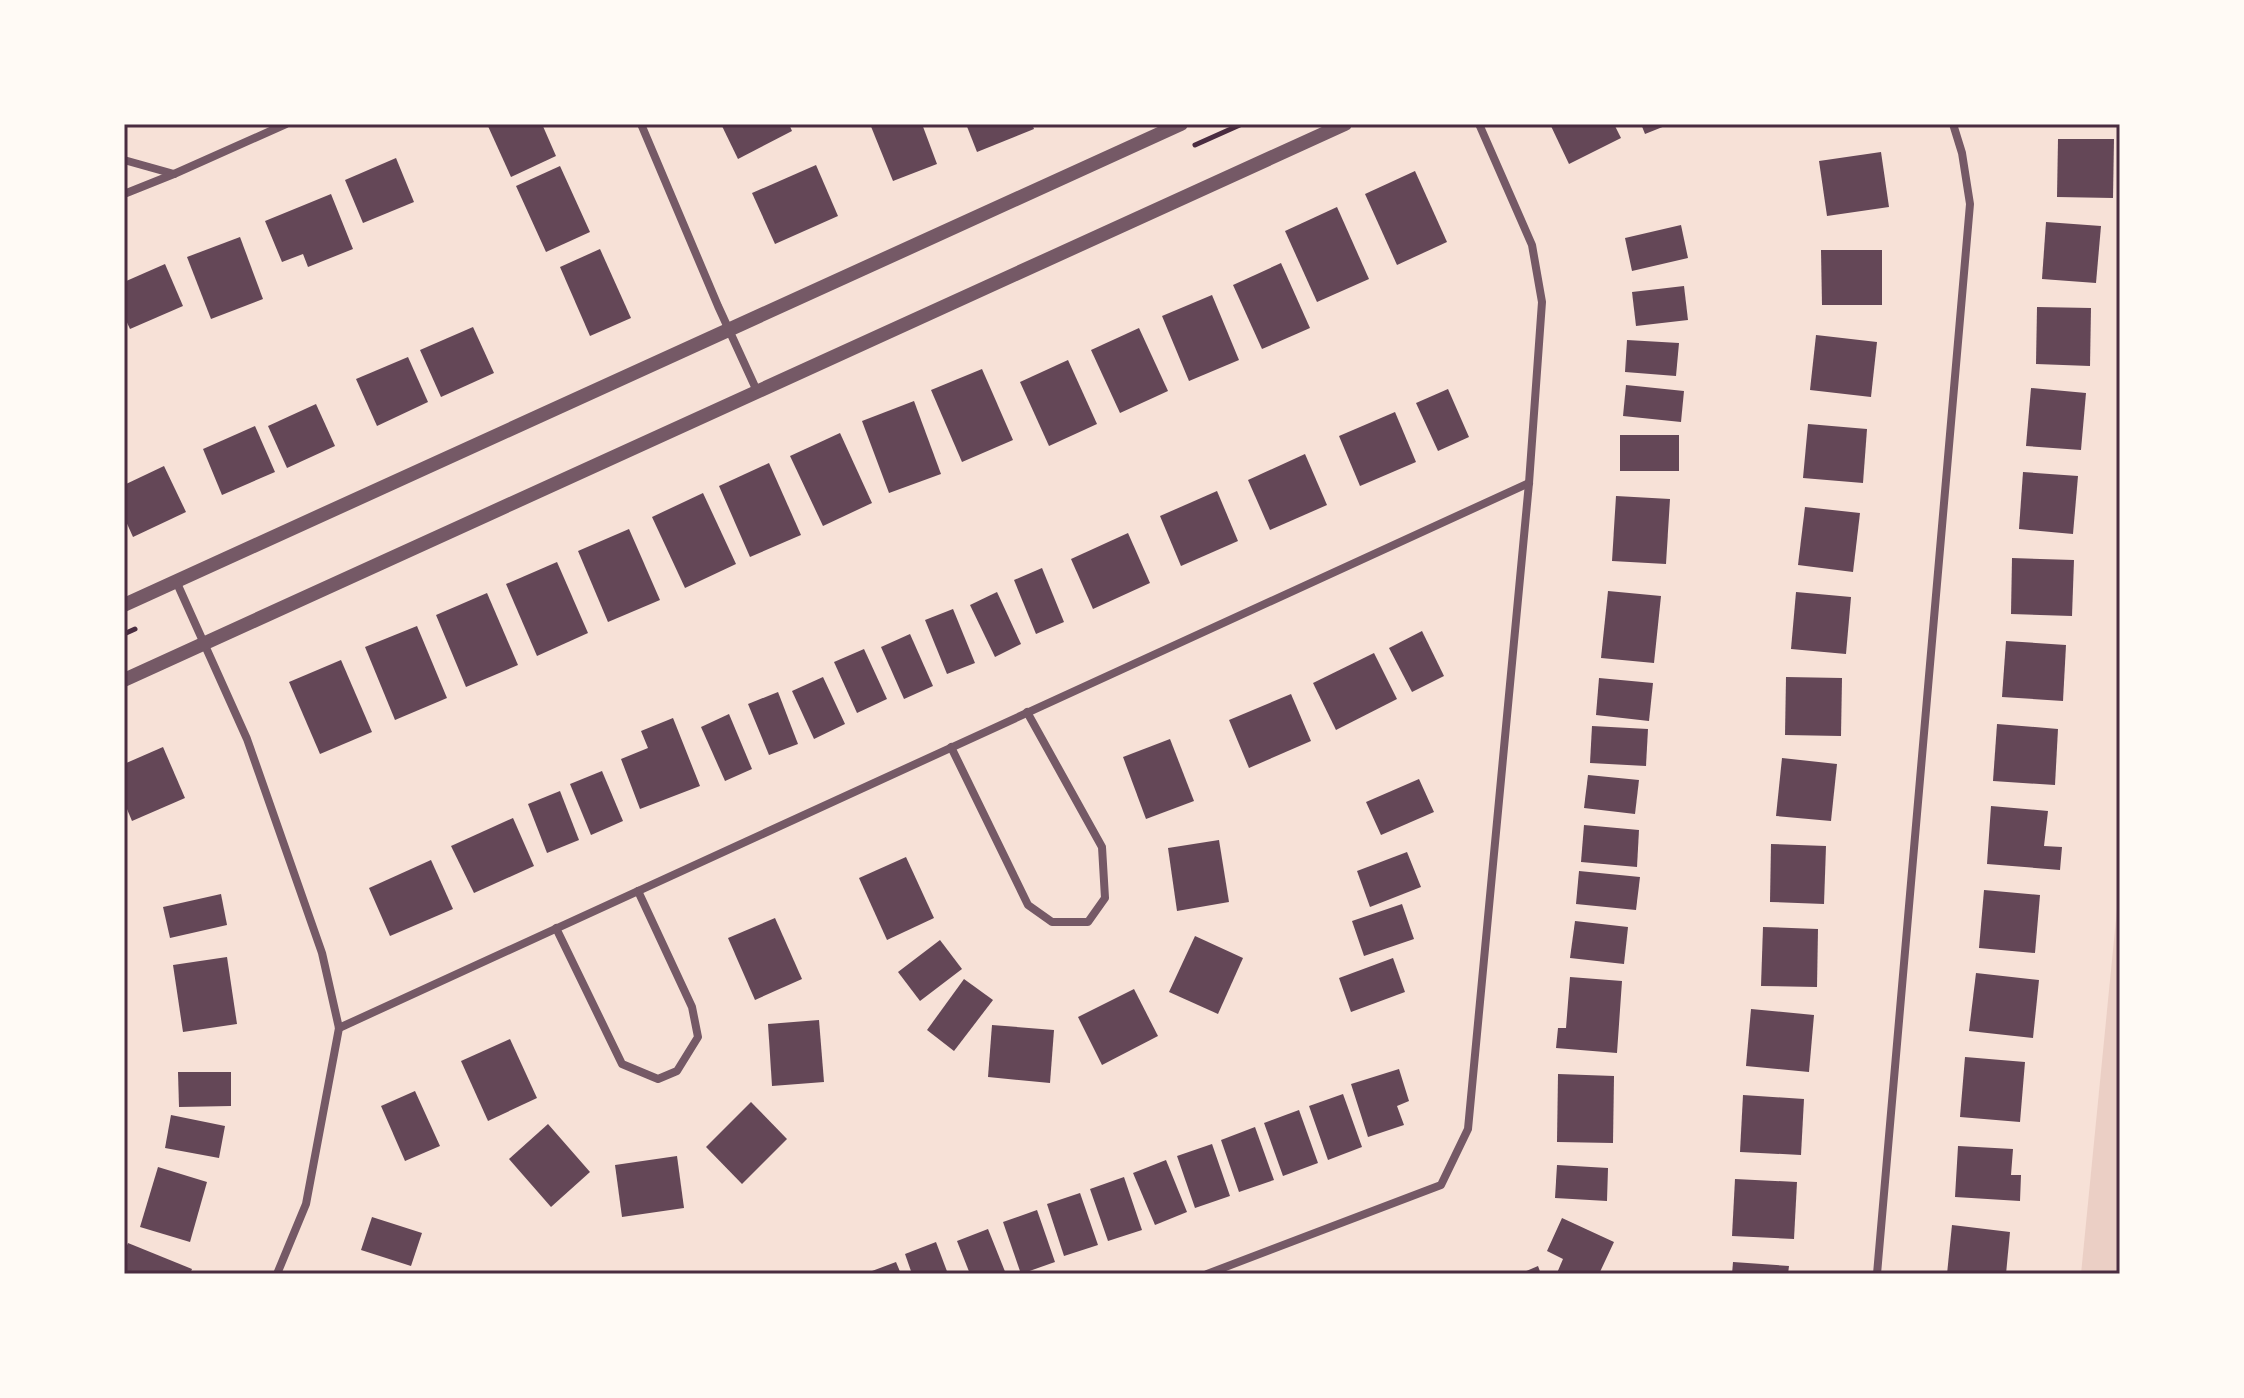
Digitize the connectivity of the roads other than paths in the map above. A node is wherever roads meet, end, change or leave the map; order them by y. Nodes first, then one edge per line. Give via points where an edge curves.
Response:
1 (286, 124) edge
2 (641, 124) edge
3 (1181, 124) edge
4 (1345, 124) edge
5 (1479, 124) edge
6 (1953, 124) edge
7 (124, 160) edge
8 (174, 174) junction
9 (124, 194) edge
10 (728, 330) junction
11 (757, 391) junction
12 (1529, 483) junction
13 (176, 581) junction
14 (124, 605) edge
15 (205, 643) junction
16 (124, 680) edge
17 (1027, 712) junction
18 (951, 747) junction
19 (638, 891) junction
20 (556, 928) junction
21 (339, 1028) junction
22 (277, 1274) edge
23 (1207, 1274) edge
24 (1877, 1274) edge

1 - 8 street
2 - 10 street
3 - 10 street
4 - 11 street
5 - 12 street via 1532,245 1542,302
6 - 24 street via 1970,204
7 - 8 street
8 - 9 street
10 - 11 street
10 - 13 street
11 - 15 street
12 - 17 street
12 - 23 street via 1468,1129 1441,1185
13 - 14 street
13 - 15 street
15 - 16 street
15 - 21 street via 251,752 322,953
17 - 18 street
17 - 18 street via 1102,847 1105,898 1088,922 1052,922 1028,905
18 - 19 street
19 - 20 street
19 - 20 street via 692,1007 698,1037 677,1071 658,1079 622,1064
20 - 21 street
21 - 22 street via 306,1204

